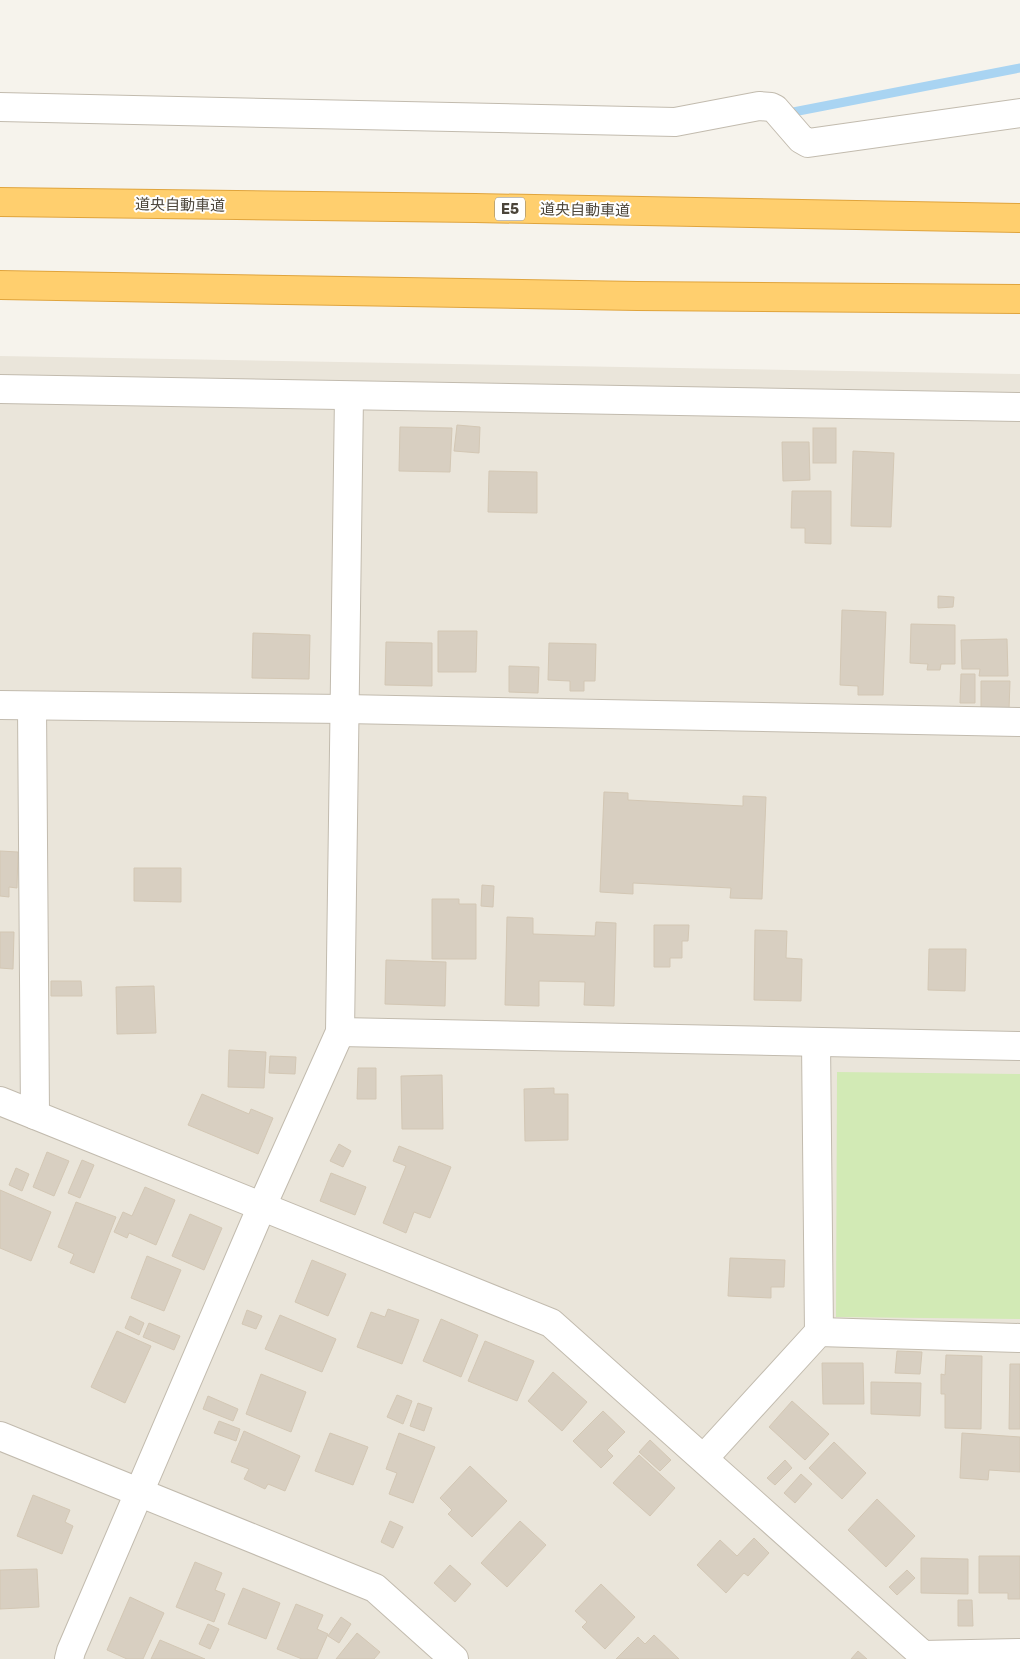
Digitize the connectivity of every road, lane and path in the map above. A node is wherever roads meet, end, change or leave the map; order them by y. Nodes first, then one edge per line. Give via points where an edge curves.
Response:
1 (0, 107) edge
2 (1020, 113) edge
3 (0, 202) edge
4 (1020, 218) edge
5 (0, 285) edge
6 (1020, 299) edge
7 (0, 389) edge
8 (349, 396) junction
9 (1020, 407) edge
10 (0, 705) edge
11 (32, 706) junction
12 (346, 709) junction
13 (1020, 722) edge
14 (340, 1032) junction
15 (816, 1042) junction
16 (1020, 1046) edge
17 (0, 1101) edge
18 (35, 1115) junction
19 (262, 1206) junction
20 (819, 1332) junction
21 (1020, 1338) edge
22 (0, 1436) edge
23 (704, 1458) junction
24 (139, 1492) junction
25 (1020, 1653) edge
26 (69, 1659) edge
27 (454, 1659) edge

1 - 2 street via 675,122 760,106 771,107 780,114 808,144
3 - 4 highway, 道央自動車道 / E5
5 - 6 highway
7 - 8 street
8 - 9 street
8 - 12 street
10 - 11 street
11 - 12 street
11 - 18 street
12 - 13 street
12 - 14 street
14 - 15 street
14 - 19 street
15 - 16 street
15 - 20 street
17 - 18 street
18 - 19 street
19 - 23 street via 551,1323
19 - 24 street
20 - 21 street
20 - 23 street
22 - 24 street
23 - 25 street via 923,1655
24 - 26 street
24 - 27 street via 375,1588

